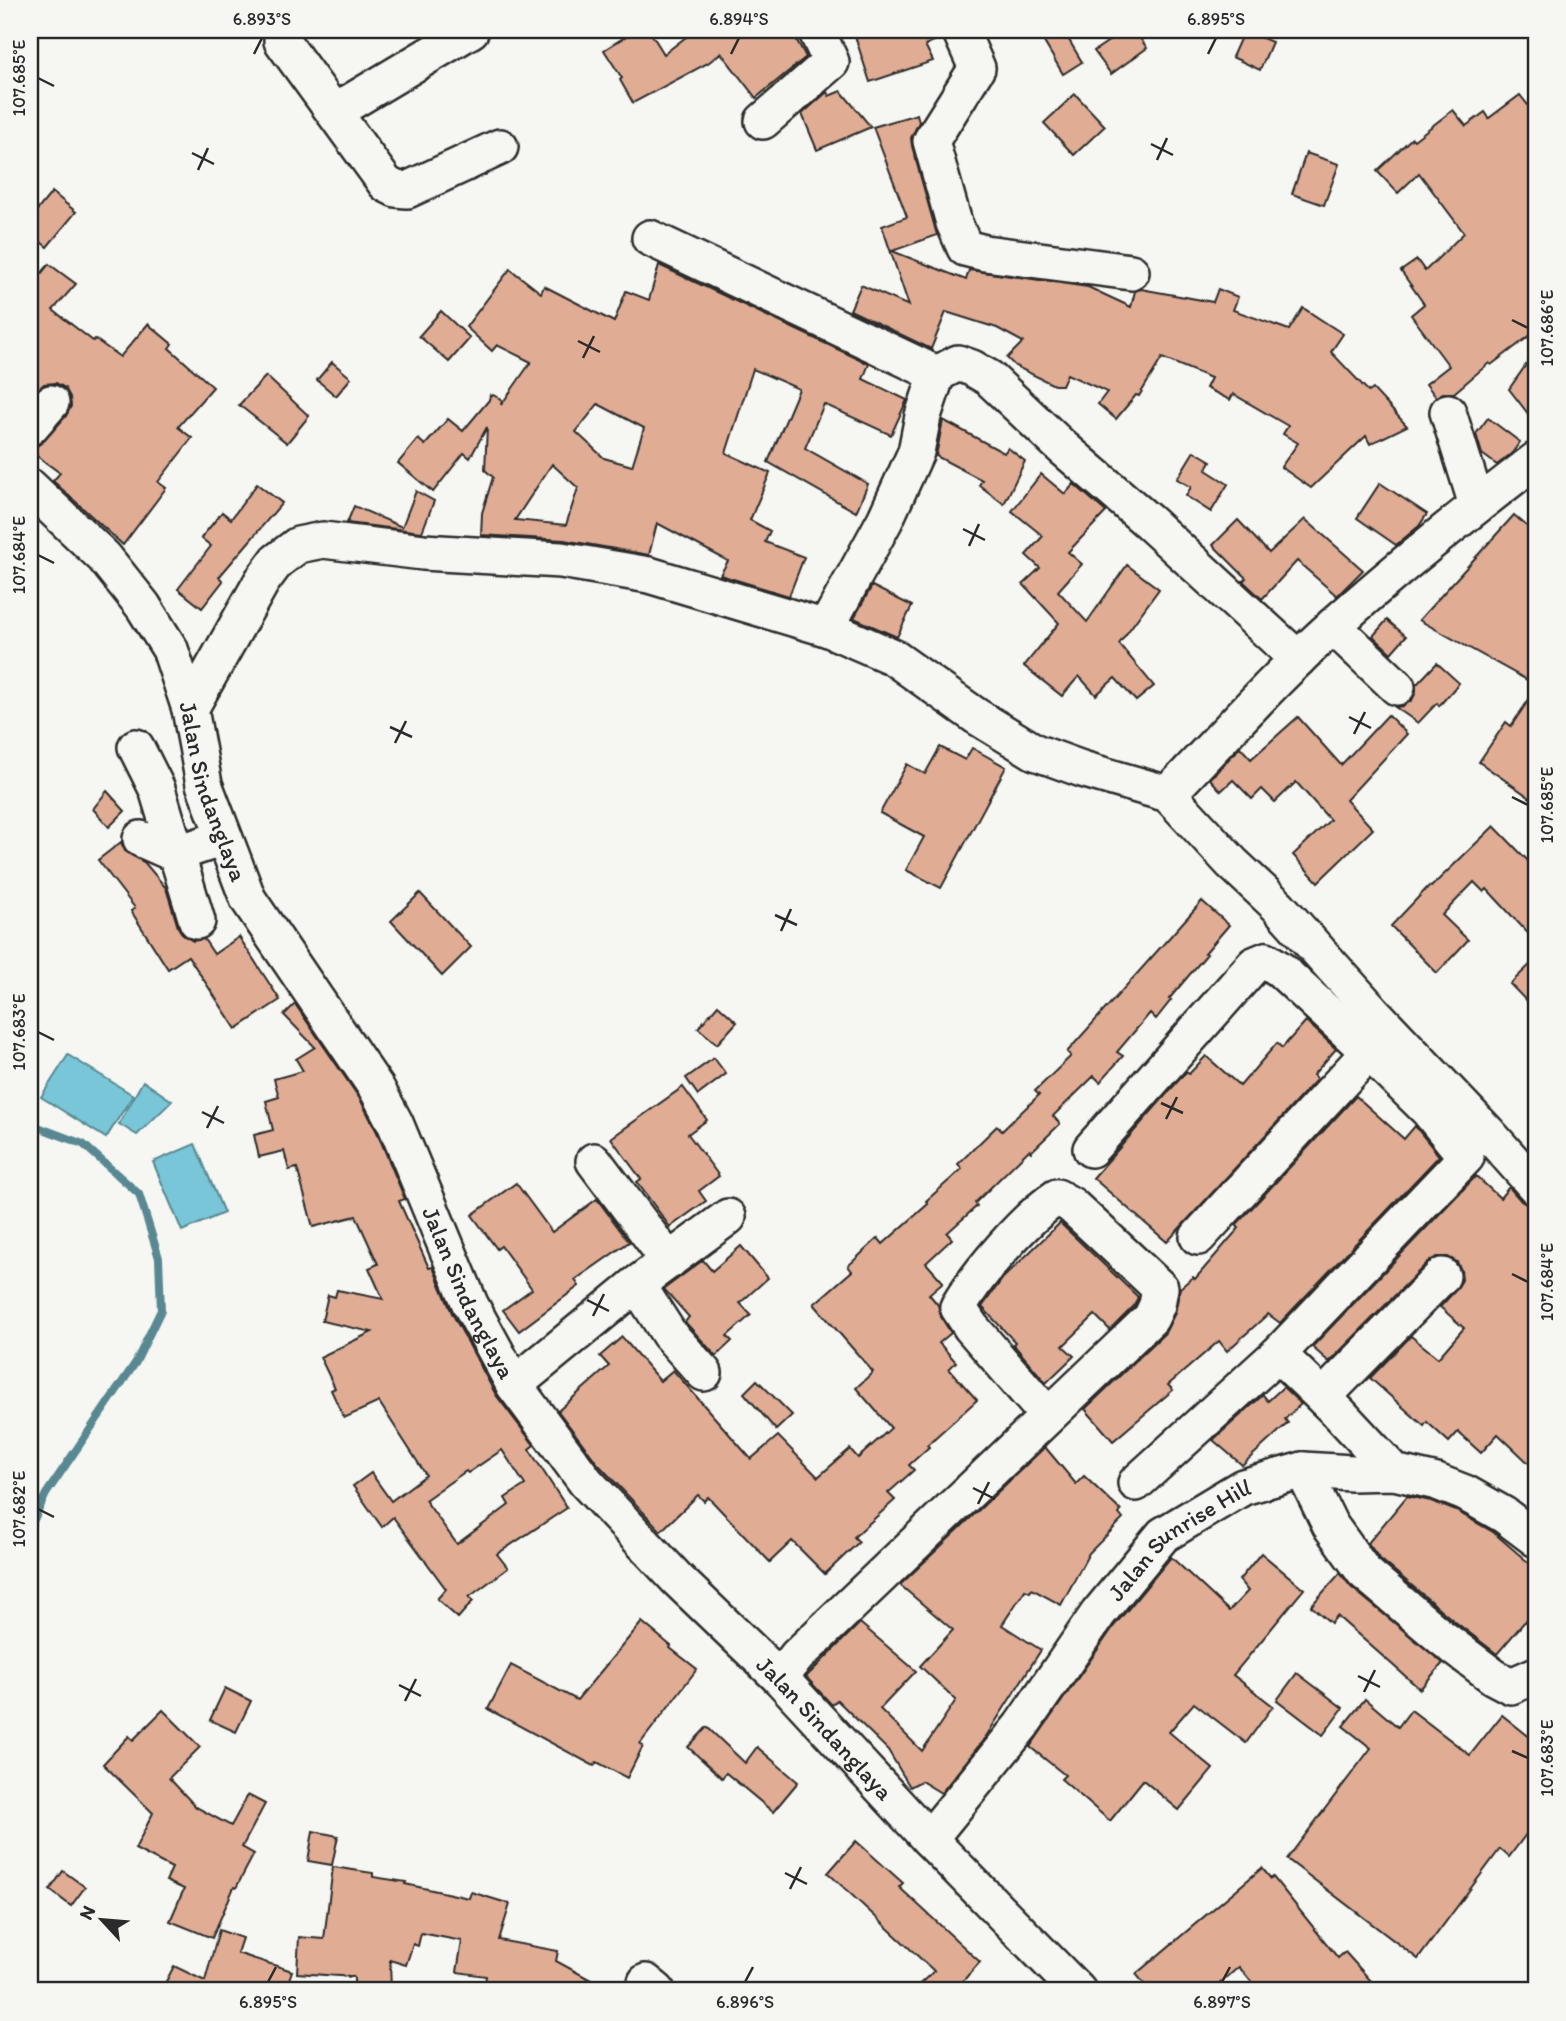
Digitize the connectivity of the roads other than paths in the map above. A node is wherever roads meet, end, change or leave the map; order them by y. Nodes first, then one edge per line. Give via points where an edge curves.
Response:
1 (282, 30) edge
2 (471, 30) edge
3 (816, 30) edge
4 (960, 30) edge
5 (334, 112) junction
6 (763, 121) dead end
7 (500, 147) dead end
8 (650, 239) dead end
9 (1130, 272) dead end
10 (937, 374) junction
11 (1448, 412) dead end
12 (1536, 460) edge
13 (30, 487) edge
14 (1477, 505) junction
15 (1333, 626) junction
16 (826, 628) junction
17 (1298, 659) junction
18 (1397, 687) dead end
19 (190, 709) junction
20 (135, 747) dead end
21 (1168, 794) junction
22 (223, 838) junction
23 (141, 839) dead end
24 (175, 853) junction
25 (197, 921) dead end
26 (1369, 1052) junction
27 (1476, 1144) junction
28 (1091, 1149) dead end
29 (594, 1161) dead end
30 (1536, 1186) edge
31 (728, 1217) dead end
32 (1198, 1237) dead end
33 (669, 1261) junction
34 (1442, 1276) dead end
35 (637, 1284) junction
36 (1278, 1354) junction
37 (704, 1373) dead end
38 (514, 1385) junction
39 (1323, 1396) junction
40 (1048, 1416) junction
41 (1303, 1470) junction
42 (1394, 1472) junction
43 (1136, 1483) dead end
44 (1536, 1539) edge
45 (1536, 1675) edge
46 (780, 1678) junction
47 (929, 1839) junction
48 (1079, 1991) edge

1 - 5 street via 282,41
2 - 5 street
3 - 6 street via 835,72
4 - 9 street via 977,68 932,141 965,248
5 - 7 street via 386,184 396,189 407,190
8 - 10 street
10 - 16 street via 916,452 886,520
10 - 17 street via 958,363 989,378
11 - 14 street
12 - 14 street
13 - 19 street, Jalan Sindanglaya via 104,557 144,606 170,649
14 - 15 street
15 - 17 street
15 - 18 street
16 - 19 street via 649,575 561,561 323,540 298,545 277,561
16 - 21 street via 893,657 1035,752
17 - 21 street
19 - 22 street, Jalan Sindanglaya via 204,784
20 - 24 street via 157,789
21 - 27 street via 1372,1011
22 - 24 street
22 - 38 street, Jalan Sindanglaya via 248,899 377,1089 470,1304
23 - 24 street
24 - 25 street
26 - 27 street via 1429,1110
26 - 28 street via 1266,960 1254,965
26 - 32 street
27 - 30 street
27 - 36 street
29 - 33 street
31 - 33 street
33 - 35 street
34 - 39 street
35 - 37 street via 669,1334
35 - 38 street
36 - 39 street
36 - 43 street
38 - 46 street, Jalan Sindanglaya via 586,1482 678,1580
39 - 42 street
40 - 40 street via 958,1307 971,1285 1039,1209 1057,1197 1160,1288 1151,1318
40 - 46 street via 797,1656
41 - 42 street, Jalan Sunrise Hill
41 - 45 street via 1330,1525 1364,1572 1494,1677 1511,1686
41 - 47 street, Jalan Sunrise Hill via 1243,1487 1163,1535 1098,1614 1021,1726
42 - 44 street, Jalan Sunrise Hill via 1465,1493
46 - 47 street, Jalan Sindanglaya
47 - 48 street, Jalan Sindanglaya

